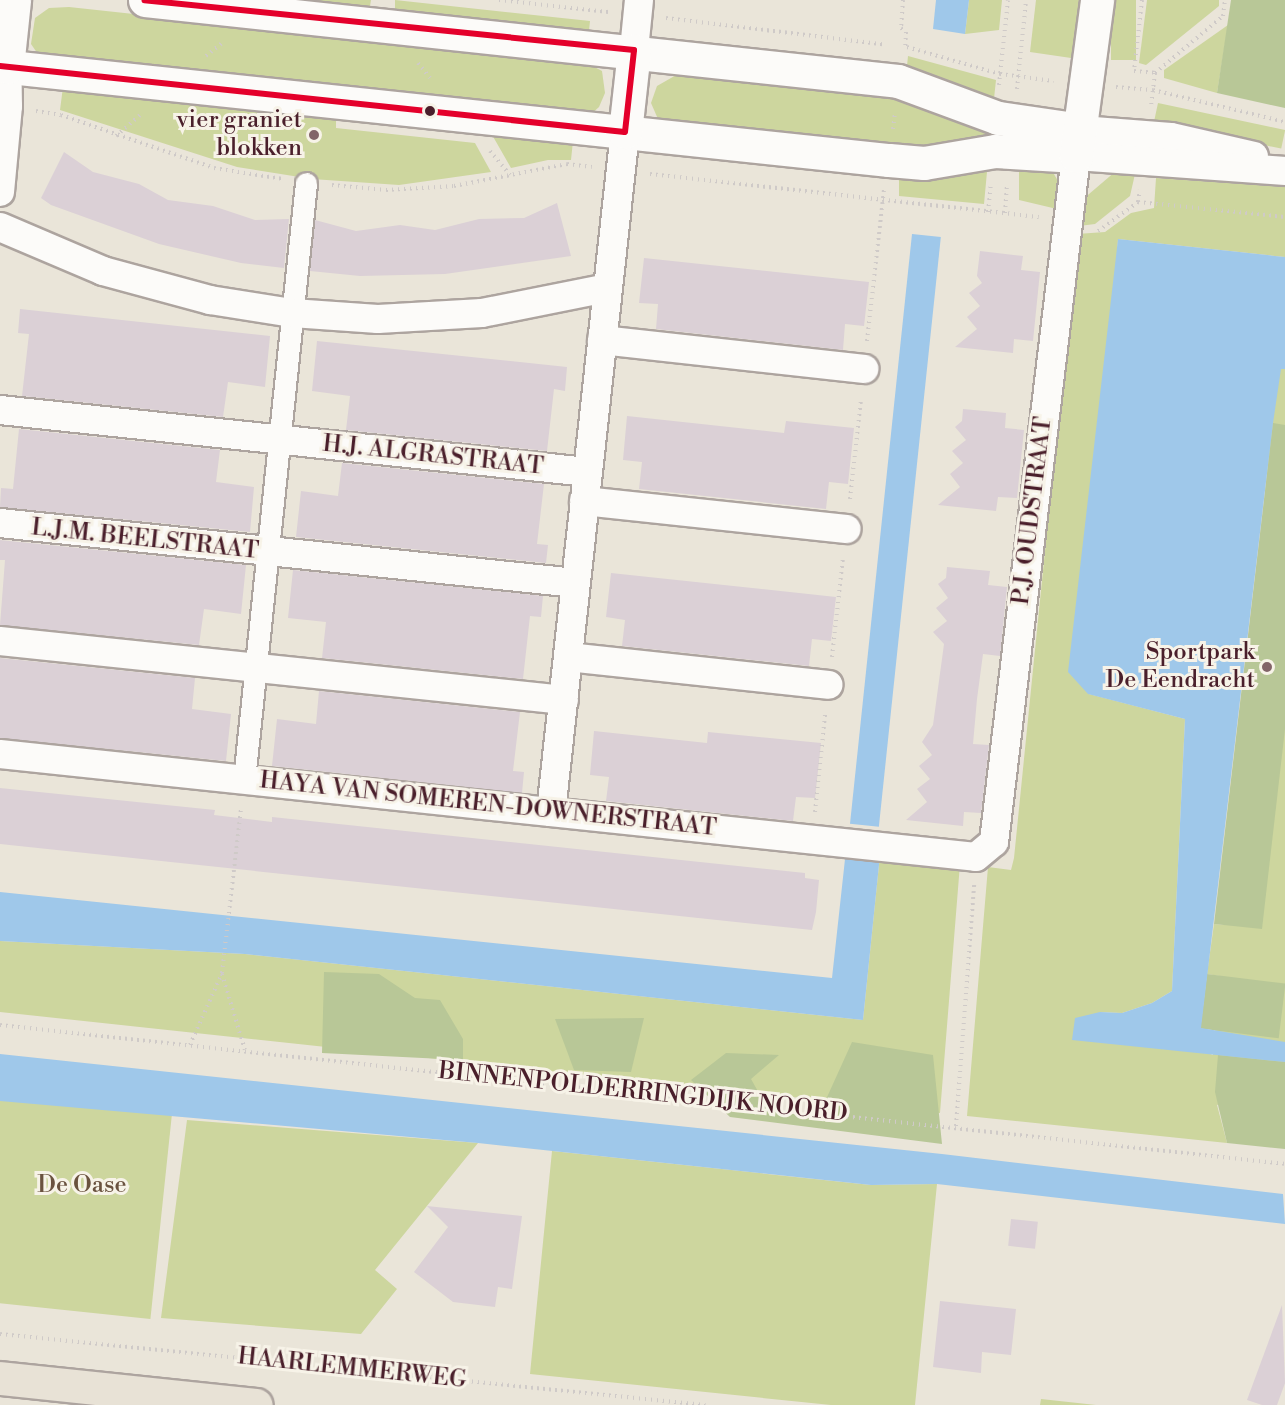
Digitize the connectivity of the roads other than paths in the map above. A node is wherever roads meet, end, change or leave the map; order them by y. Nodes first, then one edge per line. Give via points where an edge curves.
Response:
1 (14, 0) edge
2 (145, 0) edge
3 (639, 0) edge
4 (1097, 0) edge
5 (634, 50) junction
6 (3, 67) edge
7 (626, 132) junction
8 (1078, 142) junction
9 (1285, 164) edge
10 (1285, 171) edge
11 (306, 183) road end
12 (0, 192) edge
13 (0, 227) edge
14 (607, 288) junction
15 (292, 313) junction
16 (602, 340) junction
17 (864, 369) road end
18 (0, 410) edge
19 (278, 441) junction
20 (587, 472) junction
21 (584, 501) junction
22 (0, 524) edge
23 (847, 529) road end
24 (279, 554) junction
25 (576, 583) junction
26 (0, 641) edge
27 (568, 657) junction
28 (268, 668) junction
29 (828, 685) road end
30 (564, 700) junction
31 (0, 754) edge
32 (244, 780) junction
33 (552, 812) junction
34 (976, 857) joint
35 (0, 1378) edge
36 (256, 1405) edge

1 - 6 street
2 - 5 street
3 - 5 street
4 - 8 street
5 - 7 street
5 - 8 street via 898,81
6 - 7 street
6 - 12 street via 8,106
7 - 8 street via 924,163
7 - 14 street
8 - 9 street via 1171,137
8 - 10 street
8 - 34 street, P.J. OUDSTRAAT via 994,842
11 - 15 street
13 - 15 street via 103,271 210,300
14 - 15 street via 482,313 378,318
14 - 16 street
15 - 19 street
16 - 17 street
16 - 20 street
18 - 19 street
19 - 20 street, H.J. ALGRASTRAAT
19 - 24 street
20 - 21 street
21 - 23 street
21 - 25 street
22 - 24 street, L.J.M. BEELSTRAAT
24 - 25 street
24 - 28 street
25 - 27 street
26 - 28 street
27 - 29 street
27 - 30 street
28 - 30 street
28 - 32 street
30 - 33 street
31 - 32 street, HAYA VAN SOMEREN-DOWNERSTRAAT
32 - 33 street, HAYA VAN SOMEREN-DOWNERSTRAAT
33 - 34 street, HAYA VAN SOMEREN-DOWNERSTRAAT
35 - 36 main road, HAARLEMMERWEG

